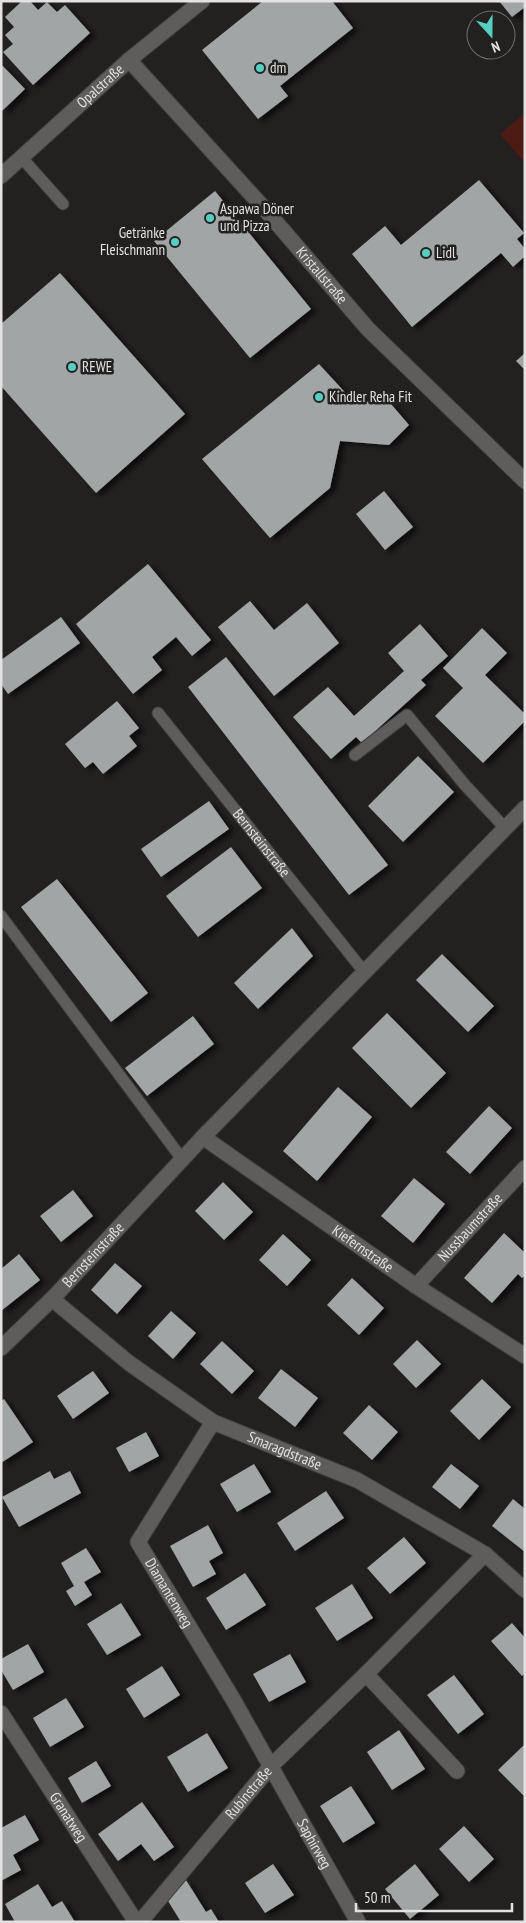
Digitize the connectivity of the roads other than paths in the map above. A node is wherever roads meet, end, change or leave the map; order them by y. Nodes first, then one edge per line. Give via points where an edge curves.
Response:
1 (202, 1) edge
2 (129, 60) junction
3 (21, 157) junction
4 (1, 176) edge
5 (63, 204) dead end
6 (525, 481) edge
7 (158, 713) dead end
8 (355, 755) dead end
9 (525, 808) edge
10 (506, 829) junction
11 (1, 916) edge
12 (365, 973) junction
13 (203, 1137) junction
14 (182, 1159) junction
15 (525, 1168) edge
16 (416, 1286) junction
17 (52, 1299) junction
18 (1, 1348) edge
19 (525, 1356) edge
20 (212, 1422) junction
21 (485, 1554) junction
22 (525, 1590) edge
23 (366, 1674) junction
24 (1, 1713) edge
25 (271, 1766) junction
26 (457, 1771) dead end
27 (136, 1922) edge
28 (140, 1922) edge
29 (358, 1922) edge

1 - 2 street, Opalstraße
2 - 3 street, Opalstraße
2 - 6 street, Kristallstraße via 368,329
3 - 4 street, Opalstraße
3 - 5 lane
7 - 12 lane, Bernsteinstraße
8 - 10 lane via 407,715
9 - 10 street, Bernsteinstraße
10 - 12 street, Bernsteinstraße
11 - 14 lane
12 - 13 street, Bernsteinstraße
13 - 14 street, Bernsteinstraße
13 - 16 street, Kiefernstraße
14 - 17 street, Bernsteinstraße
15 - 16 street, Nussbaumstraße
16 - 19 street, Kiefernstraße
17 - 18 street, Bernsteinstraße
17 - 20 street, Smaragdstraße via 129,1363
20 - 21 street, Smaragdstraße via 357,1480
20 - 25 street, Diamantenweg via 138,1542
21 - 22 street, Smaragdstraße
21 - 23 street, Rubinstraße
23 - 25 street, Rubinstraße
23 - 26 street
24 - 27 street, Granatweg
25 - 28 street, Rubinstraße
25 - 29 street, Saphirweg

